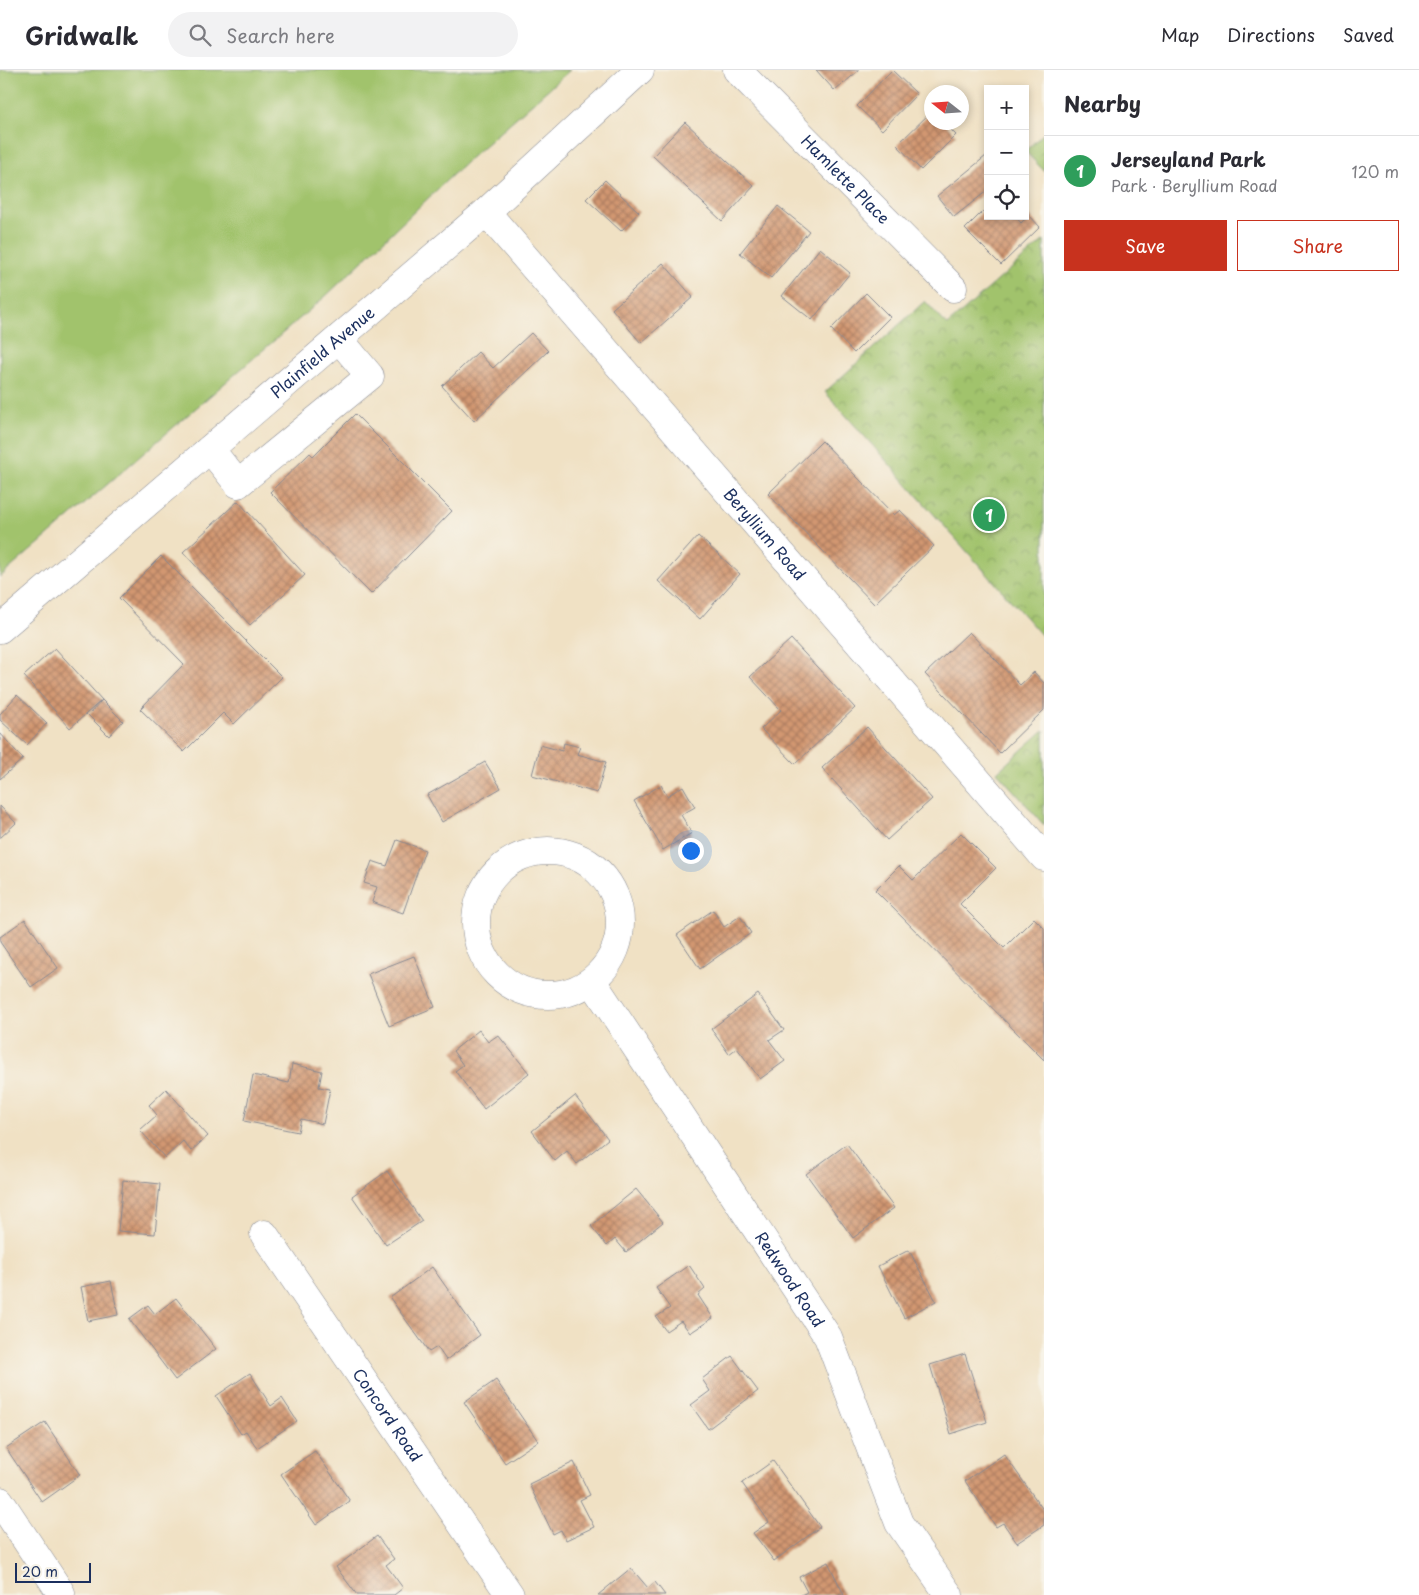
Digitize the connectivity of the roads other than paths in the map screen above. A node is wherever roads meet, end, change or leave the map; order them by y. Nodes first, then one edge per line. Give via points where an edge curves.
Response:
1 (640, 70) edge
2 (737, 70) edge
3 (486, 212) junction
4 (953, 288) dead end
5 (339, 339) junction
6 (210, 449) junction
7 (0, 629) edge
8 (1038, 839) edge
9 (592, 981) junction
10 (264, 1234) dead end
11 (0, 1501) edge
12 (61, 1593) dead end
13 (510, 1595) edge
14 (949, 1595) edge

1 - 3 street, Plainfield Avenue
2 - 4 street, Hamlette Place
3 - 5 street, Plainfield Avenue
3 - 8 street, Beryllium Road
5 - 6 street, Plainfield Avenue
5 - 6 street via 370,376 238,484
6 - 7 street, Plainfield Avenue
9 - 9 street via 608,965 621,929 620,907 602,873 570,853 547,850 525,854 505,864 488,881 475,916 482,954 495,973 513,987 534,995 557,996
9 - 14 street, Redwood Road via 828,1337 899,1523
10 - 13 street, Concord Road
11 - 12 street

